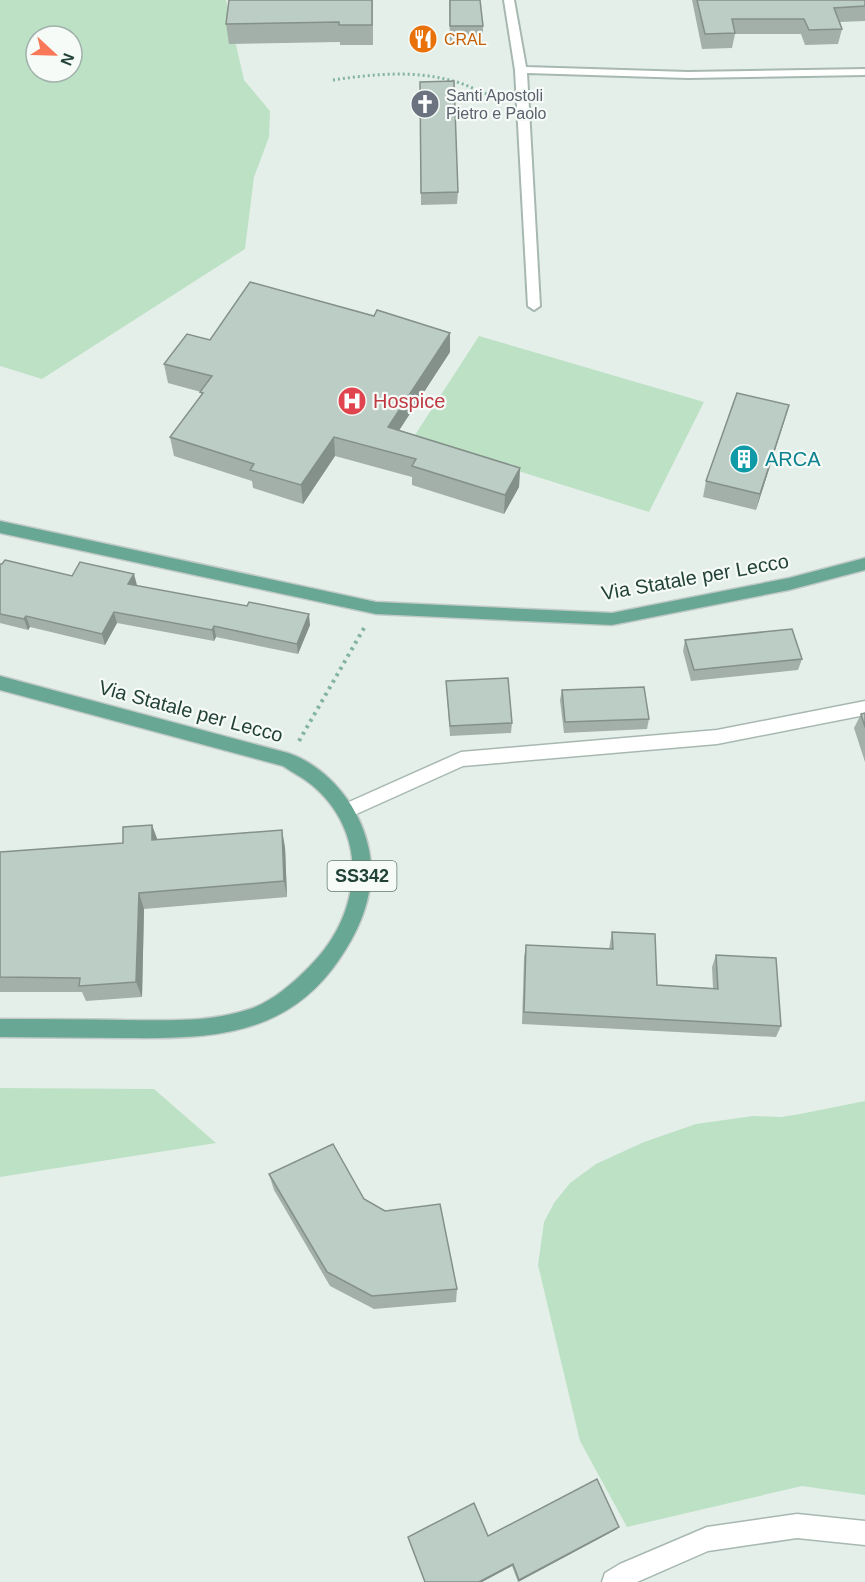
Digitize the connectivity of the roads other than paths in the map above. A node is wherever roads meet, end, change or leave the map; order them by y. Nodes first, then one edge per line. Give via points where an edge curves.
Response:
1 (509, 0) edge
2 (521, 70) junction
3 (865, 72) edge
4 (534, 306) dead end
5 (0, 527) edge
6 (865, 564) edge
7 (0, 682) edge
8 (865, 708) edge
9 (346, 811) junction
10 (0, 1028) edge
11 (865, 1533) edge
12 (614, 1582) edge

1 - 2 lane
2 - 3 lane via 688,75
2 - 4 lane
5 - 6 main road, Via Statale per Lecco via 376,608 612,619 789,584
7 - 9 main road, Via Statale per Lecco / SS342 via 288,760 323,784
8 - 9 street via 717,737 461,759
9 - 10 main road, Via Statale per Lecco / SS342 via 358,839 363,870 357,907 340,946 287,1002 252,1018 204,1030
11 - 12 street via 797,1526 707,1539

